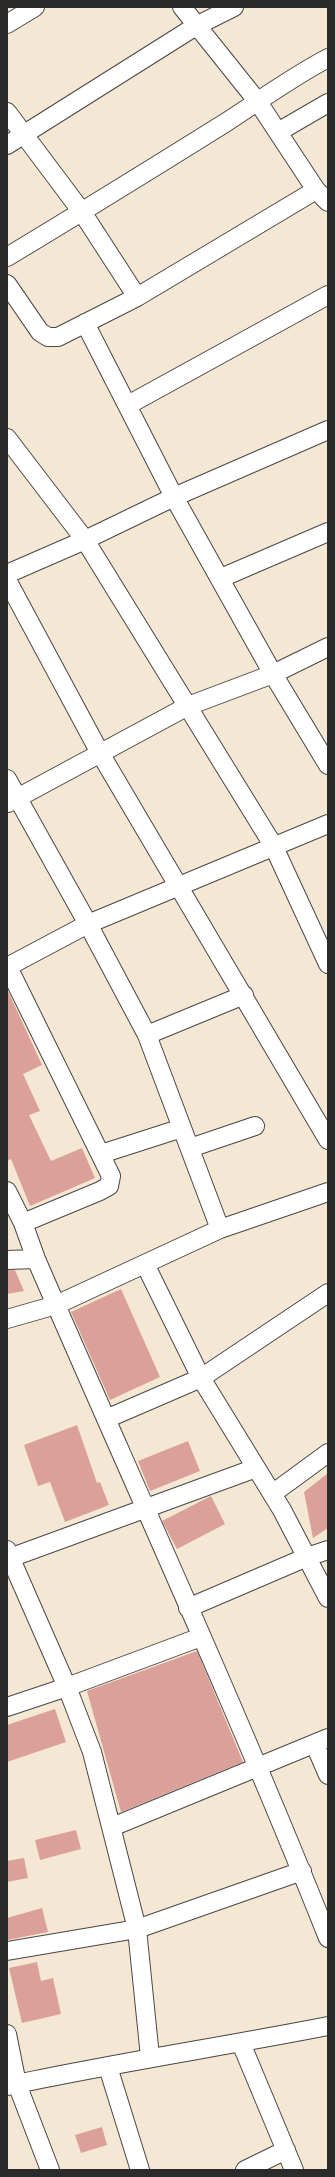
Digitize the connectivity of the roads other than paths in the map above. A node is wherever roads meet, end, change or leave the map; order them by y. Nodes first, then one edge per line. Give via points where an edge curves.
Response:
1 (35, 7) edge
2 (182, 7) edge
3 (234, 7) edge
4 (7, 24) edge
5 (196, 26) junction
6 (328, 58) edge
7 (258, 102) junction
8 (328, 103) edge
9 (7, 112) edge
10 (278, 132) junction
11 (25, 135) junction
12 (7, 145) edge
13 (322, 196) edge
14 (82, 212) junction
15 (7, 257) edge
16 (7, 284) edge
17 (328, 295) edge
18 (137, 297) junction
19 (85, 323) junction
20 (128, 405) junction
21 (328, 430) edge
22 (7, 438) edge
23 (174, 497) junction
24 (328, 532) edge
25 (85, 540) junction
26 (7, 574) edge
27 (221, 578) junction
28 (7, 580) edge
29 (328, 647) edge
30 (273, 674) junction
31 (188, 706) junction
32 (100, 753) junction
33 (328, 765) edge
34 (7, 779) edge
35 (12, 800) edge
36 (328, 824) edge
37 (273, 845) junction
38 (178, 885) junction
39 (88, 924) junction
40 (328, 964) edge
41 (7, 966) edge
42 (244, 995) junction
43 (147, 1035) junction
44 (255, 1126) dead end
45 (182, 1128) junction
46 (328, 1140) edge
47 (190, 1148) junction
48 (100, 1154) junction
49 (7, 1191) edge
50 (328, 1192) edge
51 (23, 1223) junction
52 (220, 1229) junction
53 (36, 1259) junction
54 (7, 1260) edge
55 (145, 1264) junction
56 (328, 1293) edge
57 (56, 1305) junction
58 (7, 1319) edge
59 (201, 1378) junction
60 (106, 1419) junction
61 (328, 1453) edge
62 (256, 1468) junction
63 (272, 1494) junction
64 (145, 1509) junction
65 (328, 1550) edge
66 (8, 1556) edge
67 (307, 1557) junction
68 (328, 1598) edge
69 (188, 1608) junction
70 (201, 1637) junction
71 (67, 1687) junction
72 (7, 1707) edge
73 (321, 1742) edge
74 (257, 1768) junction
75 (328, 1775) edge
76 (112, 1827) junction
77 (302, 1871) junction
78 (137, 1929) junction
79 (328, 1938) edge
80 (7, 1951) edge
81 (328, 2026) edge
82 (7, 2034) edge
83 (241, 2043) junction
84 (150, 2057) junction
85 (108, 2067) junction
86 (12, 2085) edge
87 (286, 2150) junction
88 (50, 2170) edge
89 (140, 2170) edge
90 (245, 2170) edge
91 (294, 2170) edge

1 - 4 street
2 - 5 street
3 - 5 street
5 - 7 street
5 - 11 street
6 - 7 street
7 - 10 street
7 - 14 street
8 - 10 street
9 - 11 street
10 - 13 street
11 - 12 street
11 - 14 street
13 - 18 street
14 - 15 street
14 - 18 street
16 - 19 street via 40,332 48,337 58,337
17 - 20 street
18 - 19 street
19 - 20 street
20 - 23 street
21 - 23 street
22 - 25 street
23 - 25 street
23 - 27 street
24 - 27 street
25 - 26 street
25 - 31 street
27 - 30 street
28 - 32 street
29 - 30 street
30 - 31 street
30 - 33 street
31 - 32 street
31 - 37 street
32 - 35 street
32 - 38 street
34 - 35 street
35 - 39 street
36 - 37 street
37 - 38 street
37 - 40 street
38 - 39 street
38 - 42 street
39 - 41 street
39 - 43 street
41 - 48 street
42 - 43 street
42 - 46 street
43 - 45 street
44 - 47 street
45 - 47 street
45 - 48 street
47 - 52 street
48 - 51 street via 111,1176 109,1186
49 - 51 street
50 - 52 street
51 - 53 street
52 - 55 street
53 - 54 street
53 - 57 street
55 - 57 street
55 - 59 street
56 - 59 street
57 - 58 street
57 - 60 street
59 - 60 street
59 - 62 street
60 - 64 street
61 - 63 street
62 - 63 street
62 - 64 street
63 - 67 street
64 - 66 street
64 - 69 street
65 - 67 street
66 - 71 street
67 - 68 street
67 - 69 street
69 - 70 street
70 - 71 street
70 - 74 street
71 - 72 street
71 - 76 street via 92,1752
73 - 74 street
73 - 75 street
74 - 76 street
74 - 77 street
76 - 78 street
77 - 78 street
77 - 79 street
78 - 80 street
78 - 84 street
81 - 83 street
82 - 86 street
83 - 84 street
83 - 87 street
84 - 85 street
85 - 86 street
85 - 89 street
86 - 88 street
87 - 90 street
87 - 91 street

